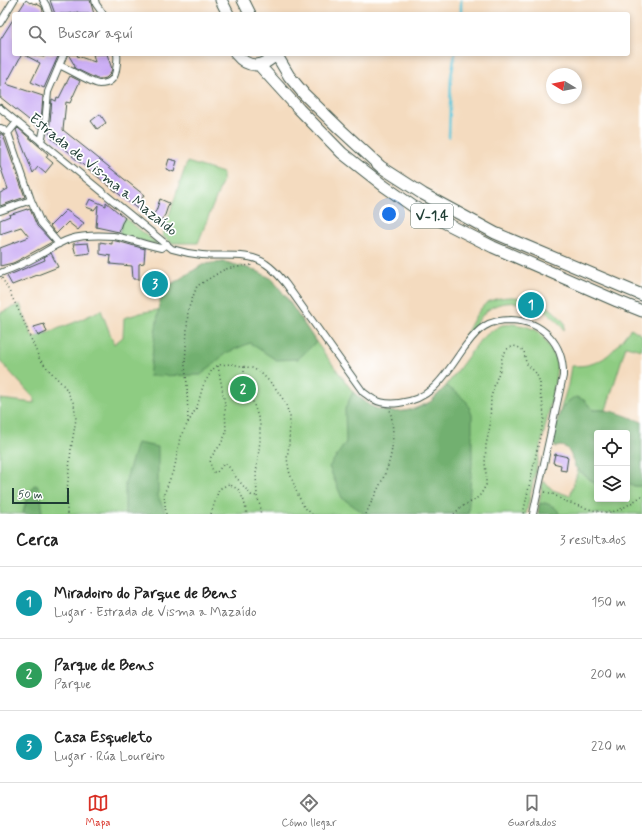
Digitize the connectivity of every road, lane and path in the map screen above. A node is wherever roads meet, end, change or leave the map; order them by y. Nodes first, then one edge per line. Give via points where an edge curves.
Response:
1 (14, 0) edge
2 (43, 0) edge
3 (95, 0) edge
4 (222, 0) edge
5 (243, 0) edge
6 (48, 12) edge
7 (102, 12) edge
8 (227, 12) edge
9 (249, 12) edge
10 (0, 23) edge
11 (63, 56) edge
12 (118, 56) edge
13 (238, 56) edge
14 (274, 56) edge
15 (277, 56) edge
16 (59, 65) junction
17 (260, 65) junction
18 (0, 108) edge
19 (17, 122) junction
20 (0, 128) edge
21 (8, 134) junction
22 (41, 142) junction
23 (31, 200) junction
24 (0, 211) edge
25 (59, 244) junction
26 (167, 244) junction
27 (253, 258) junction
28 (0, 274) edge
29 (642, 295) edge
30 (642, 311) edge
31 (218, 365) junction
32 (244, 366) junction
33 (387, 403) junction
34 (188, 423) junction
35 (538, 491) junction
36 (257, 496) junction
37 (642, 496) edge
38 (67, 514) edge
39 (166, 514) edge
40 (211, 514) edge
41 (247, 514) edge
42 (260, 514) edge
43 (312, 514) edge
44 (366, 514) edge
45 (454, 514) edge
46 (523, 514) edge
47 (533, 514) edge

1 - 10 street
2 - 6 street
3 - 7 street
4 - 8 highway
5 - 9 highway
11 - 16 street
12 - 16 street via 114,78 98,84
13 - 17 highway via 247,63
14 - 17 highway, V-1.4
15 - 29 highway, V-1.4 via 304,94 381,167 423,194 495,233
16 - 22 street via 48,92
17 - 30 highway, V-1.4 via 342,153 414,207 493,247
18 - 19 street, Estrada de Visma a Mazaído
19 - 21 street
19 - 22 street, Estrada de Visma a Mazaído
20 - 21 street
21 - 23 street
22 - 26 street, Estrada de Visma a Mazaído
23 - 24 street
23 - 25 street via 41,223
25 - 26 street via 70,239 99,235 161,248
25 - 28 street
26 - 27 street, Estrada de Visma a Mazaído via 179,251 197,254
27 - 33 street, Estrada de Visma a Mazaído via 265,263 286,284 363,392 373,399
27 - 34 path via 250,265 225,269 197,286 188,310 185,366 188,384
28 - 38 path via 39,358 65,387 74,404 76,419 67,491
31 - 32 path
31 - 34 path via 203,386 197,407
31 - 36 path via 225,404 226,433 210,463 215,473 226,464 248,492
32 - 36 path via 244,375 260,423
32 - 43 path via 260,372 285,402 290,417 287,458 289,471 304,507
33 - 35 street, Estrada de Visma a Mazaído via 406,403 428,393 484,326 501,320 518,320 538,327 553,342 563,366 560,392
33 - 44 path via 394,436 390,462
34 - 39 path via 180,437 175,466 164,494
35 - 37 path via 610,512 625,507
35 - 47 street, Estrada de Visma a Mazaído
36 - 42 path
40 - 41 path via 218,489 229,484 239,490
45 - 46 path via 475,500 486,484 486,445 492,397 502,357 507,349 514,346 524,351 526,363 536,373 540,382 544,418

